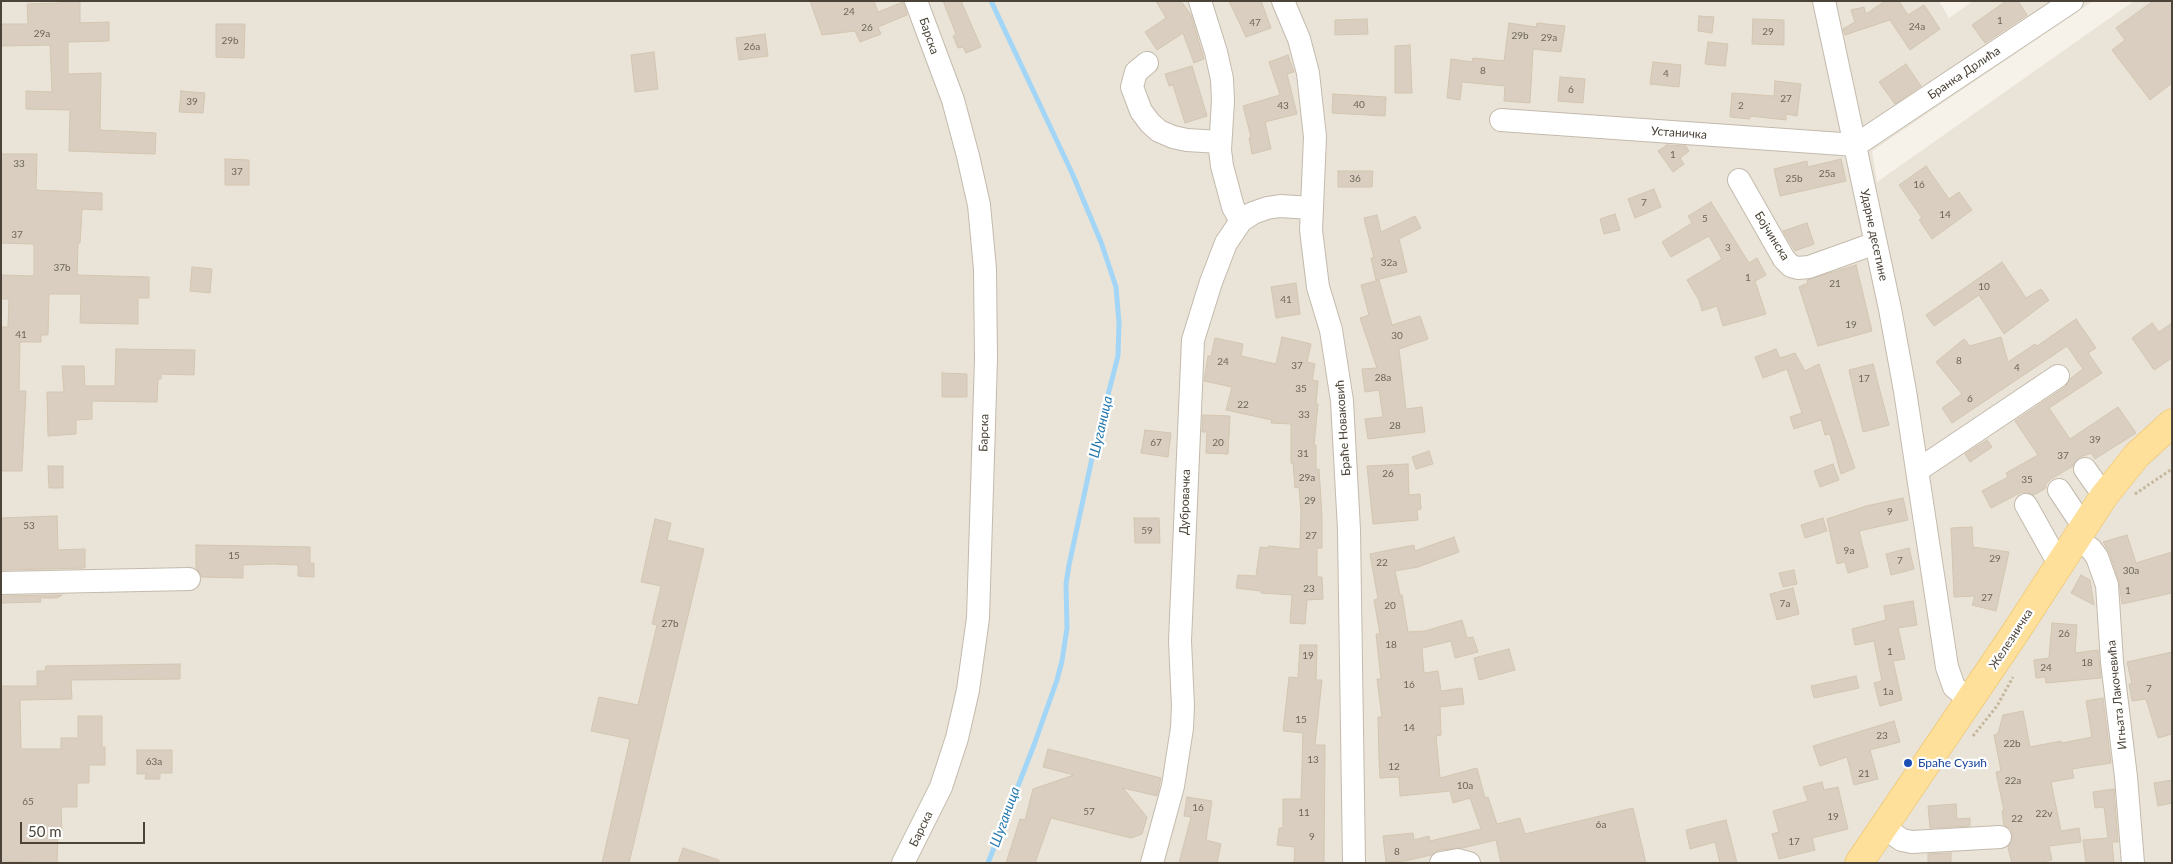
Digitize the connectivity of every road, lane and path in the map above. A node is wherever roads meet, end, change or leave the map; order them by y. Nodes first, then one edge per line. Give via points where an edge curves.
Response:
1 (916, 1) edge
2 (1200, 1) edge
3 (1283, 1) edge
4 (1824, 1) edge
5 (2072, 1) edge
6 (1147, 63) dead end
7 (1501, 120) dead end
8 (1220, 142) junction
9 (1856, 145) junction
10 (1739, 180) dead end
11 (1311, 208) junction
12 (1241, 221) junction
13 (1876, 243) junction
14 (2058, 376) dead end
15 (2172, 423) edge
16 (2085, 469) dead end
17 (1918, 470) junction
18 (2059, 490) dead end
19 (2104, 496) junction
20 (2026, 505) dead end
21 (2080, 532) junction
22 (2058, 564) junction
23 (189, 579) dead end
24 (1, 583) edge
25 (1970, 700) junction
26 (1884, 828) junction
27 (2000, 837) dead end
28 (904, 863) edge
29 (1152, 863) edge
30 (1354, 863) edge
31 (1442, 863) edge
32 (1469, 863) edge
33 (1860, 863) edge
34 (2133, 863) edge

1 - 28 street, Барска via 953,100 979,205 985,269 986,359 978,618 970,681 943,780
2 - 8 street via 1222,79
3 - 11 street, Браће Новаковић via 1299,39 1308,73 1315,137
4 - 9 street, Ударне десетине
5 - 9 street, Бранка Дрлића
6 - 8 street via 1136,72 1132,87 1150,124 1173,137
7 - 9 street, Устаничка
8 - 12 street via 1230,199
9 - 13 street, Ударне десетине
10 - 13 street, Бојчинска via 1791,266 1809,267
11 - 12 street, Дубровачка via 1267,208
11 - 30 street, Браће Новаковић via 1318,287 1338,364 1346,453
12 - 29 street, Дубровачка via 1226,243 1193,340 1180,641 1182,728 1173,786
13 - 17 street, Ударне десетине
14 - 17 street
15 - 19 main road, Железничка via 2142,450
16 - 19 street
17 - 25 street, Ударне десетине via 1947,667 1954,687
18 - 21 street, Игњата Лакочевића
19 - 21 main road, Железничка
20 - 22 street
21 - 22 main road, Железничка
21 - 34 street, Игњата Лакочевића via 2097,557 2107,584
22 - 25 main road, Железничка
23 - 24 street
25 - 26 main road, Железничка
26 - 27 street via 1912,842
26 - 33 main road, Железничка
31 - 32 street via 1458,860

